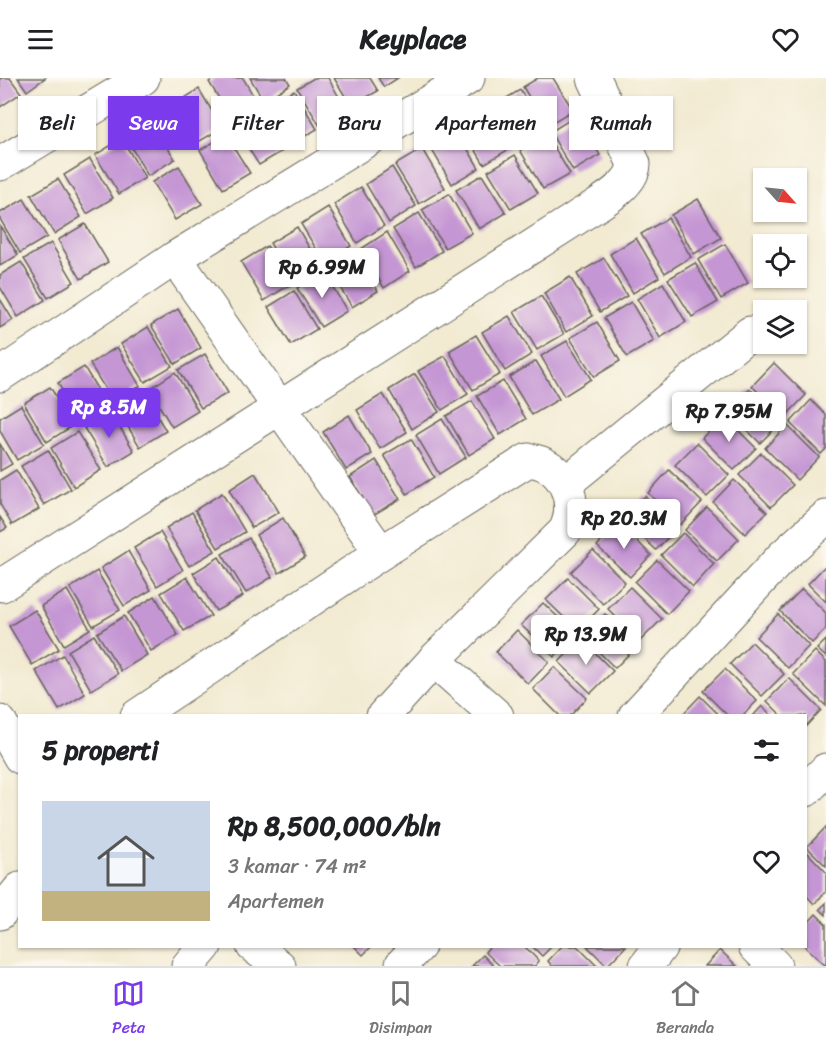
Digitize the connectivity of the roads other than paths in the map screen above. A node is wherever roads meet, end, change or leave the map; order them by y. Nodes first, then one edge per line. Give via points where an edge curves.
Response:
1 (143, 78) edge
2 (468, 78) edge
3 (594, 78) edge
4 (0, 164) edge
5 (175, 258) junction
6 (750, 333) dead end
7 (0, 375) edge
8 (279, 407) junction
9 (566, 483) junction
10 (826, 517) edge
11 (381, 553) junction
12 (2, 585) dead end
13 (434, 660) junction
14 (143, 714) edge
15 (385, 714) edge
16 (495, 714) edge
17 (637, 714) edge
18 (0, 722) edge
19 (18, 754) edge
20 (826, 770) edge
21 (807, 789) edge
22 (18, 891) edge
23 (0, 913) edge
24 (203, 948) edge
25 (256, 948) edge
26 (660, 948) edge
27 (756, 948) edge
28 (188, 966) edge
29 (279, 966) edge
30 (646, 966) edge
31 (776, 966) edge

1 - 4 street
2 - 5 street
3 - 8 street via 634,164 622,185 575,219
5 - 7 street
5 - 8 street
6 - 9 street
8 - 11 street
8 - 12 street
9 - 11 street via 549,466 528,460
9 - 13 street via 572,509 565,531
10 - 17 street via 783,556
11 - 14 street
13 - 15 street
13 - 16 street
18 - 19 street
20 - 21 street
22 - 23 street
24 - 28 street
25 - 29 street
26 - 30 street
27 - 31 street

